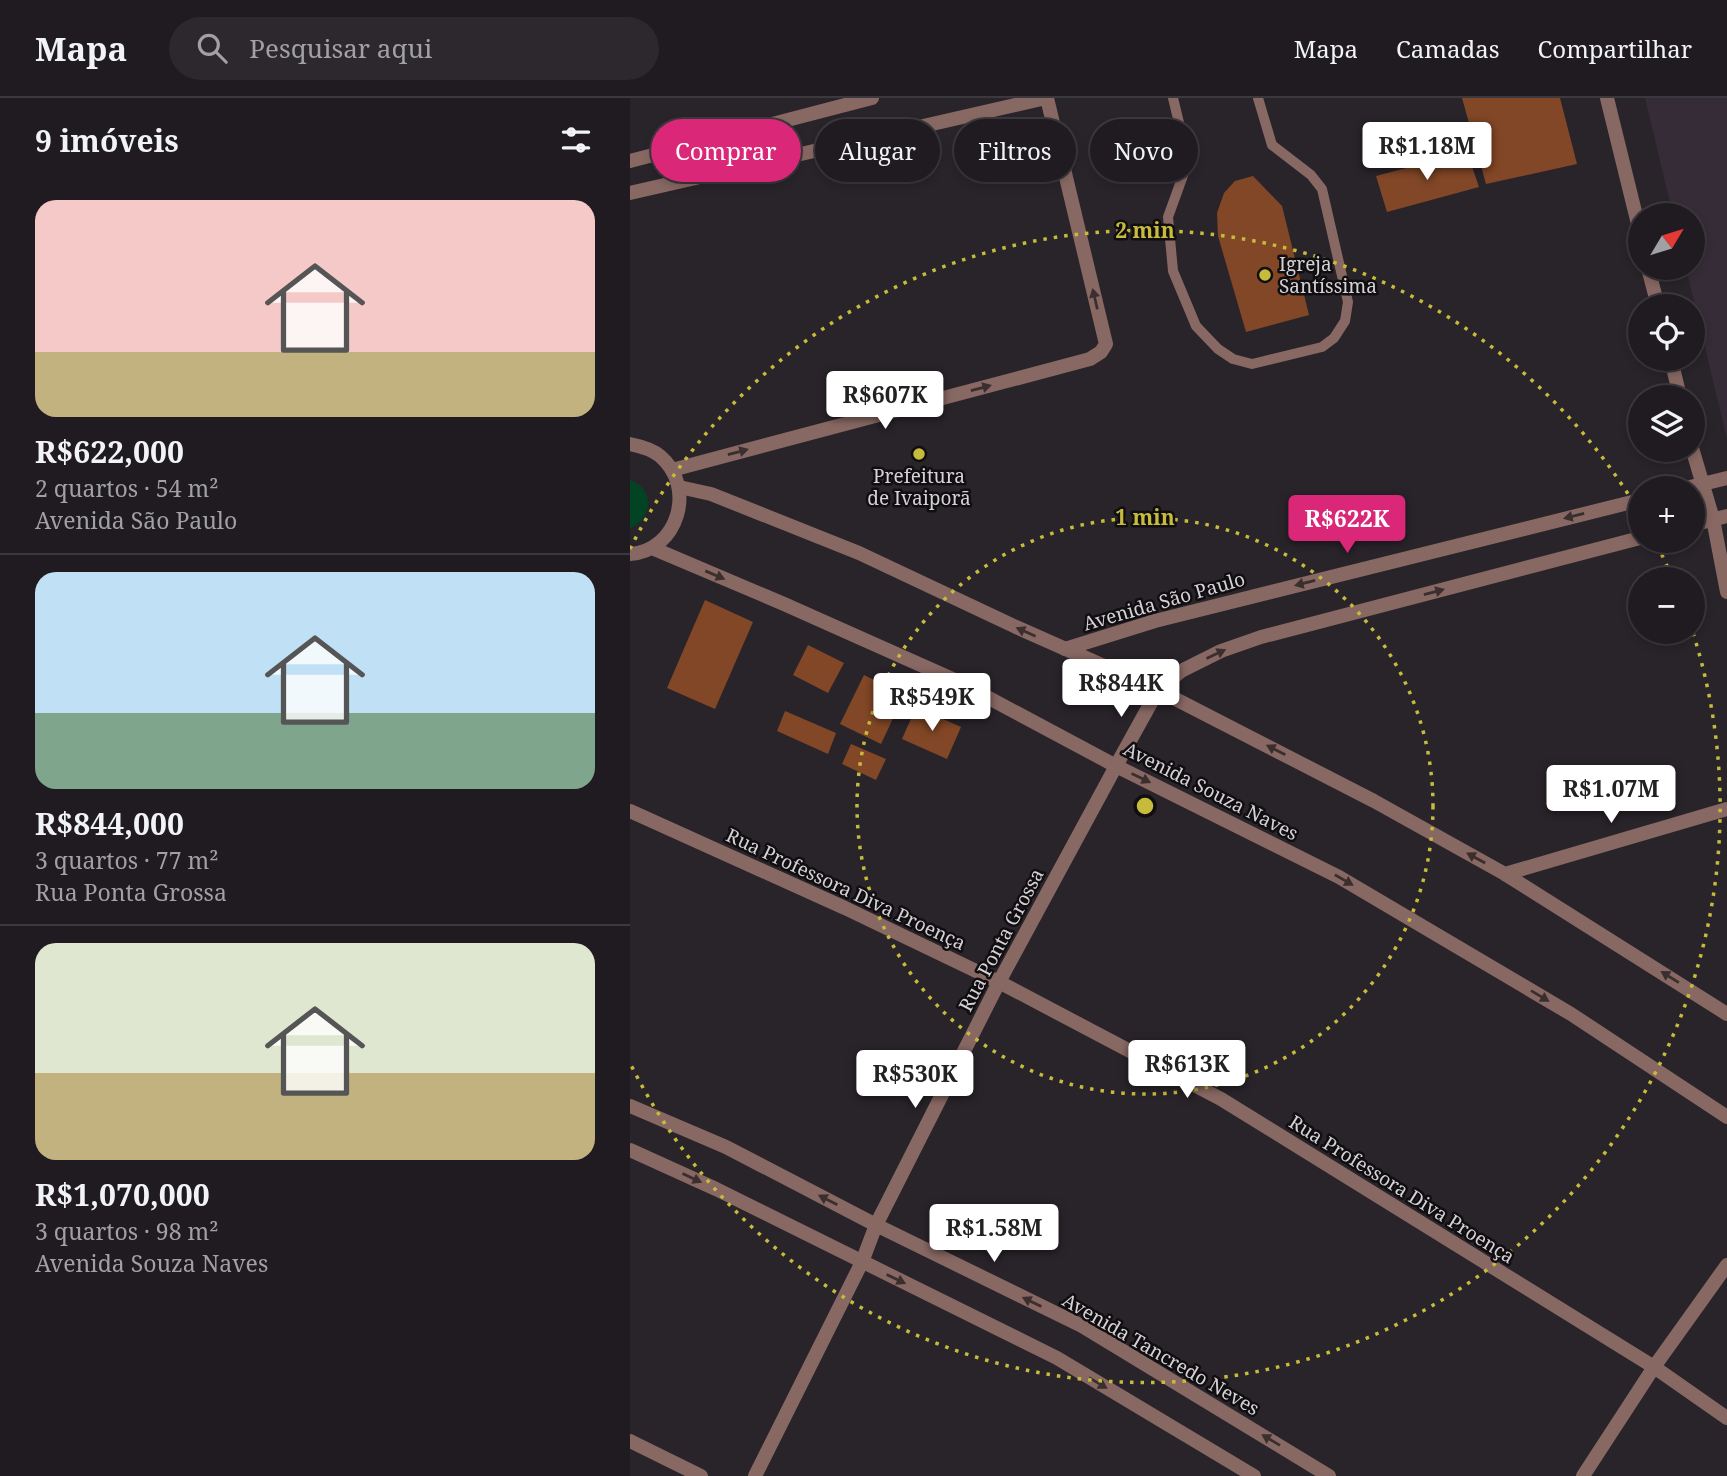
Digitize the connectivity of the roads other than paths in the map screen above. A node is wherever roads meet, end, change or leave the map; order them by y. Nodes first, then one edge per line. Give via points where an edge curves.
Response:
1 (872, 98) edge
2 (1046, 98) edge
3 (1173, 98) edge
4 (1258, 98) edge
5 (1607, 98) edge
6 (630, 161) edge
7 (630, 193) edge
8 (1633, 203) edge
9 (630, 444) edge
10 (671, 470) junction
11 (1727, 478) edge
12 (1705, 483) edge
13 (679, 486) junction
14 (1705, 491) edge
15 (1628, 503) edge
16 (1720, 517) edge
17 (1628, 541) edge
18 (652, 548) junction
19 (630, 554) edge
20 (1727, 592) edge
21 (1065, 649) junction
22 (1158, 690) junction
23 (1116, 766) junction
24 (1727, 809) edge
25 (630, 811) edge
26 (1505, 874) junction
27 (999, 982) junction
28 (1727, 1014) edge
29 (630, 1106) edge
30 (1727, 1117) edge
31 (630, 1150) edge
32 (876, 1225) junction
33 (862, 1262) junction
34 (1727, 1265) edge
35 (1654, 1367) junction
36 (1727, 1418) edge
37 (630, 1441) edge
38 (701, 1476) edge
39 (755, 1476) edge
40 (1254, 1476) edge
41 (1329, 1476) edge
42 (1583, 1476) edge

1 - 6 street
2 - 7 street
10 -> 2 street via 1090,359 1101,352 1106,344
3 - 4 lane via 1186,156 1168,217 1173,271 1196,326 1218,349 1252,364 1322,347 1345,321 1348,302 1322,189 1272,145
5 - 8 street
9 - 10 street via 660,456
10 - 13 street
11 - 12 street
13 - 18 street via 676,522
21 -> 13 street via 859,553 711,494
14 - 16 street
15 -> 21 street, Avenida São Paulo via 1154,621
16 - 20 street
22 -> 17 street via 1181,671 1261,637
18 - 19 street
18 -> 23 street, Avenida Souza Naves via 959,682
21 - 22 street
22 - 23 street, Rua Ponta Grossa
26 -> 22 street via 1374,800
23 - 27 street, Rua Ponta Grossa
23 -> 30 street, Avenida Souza Naves via 1339,877 1571,1014
24 - 26 street
25 - 27 street, Rua Professora Diva Proença
28 -> 26 street
27 - 32 street, Rua Ponta Grossa
27 - 35 street, Rua Professora Diva Proença via 1221,1099
32 -> 29 street, Avenida Tancredo Neves via 726,1147
31 -> 33 street
32 - 33 street, Rua Ponta Grossa
41 -> 32 street, Avenida Tancredo Neves via 1082,1326
33 - 39 street, Rua Ponta Grossa
33 -> 40 street via 1057,1358
34 - 35 street
35 - 36 street, Rua Professora Diva Proença
35 - 42 street
37 - 38 street

